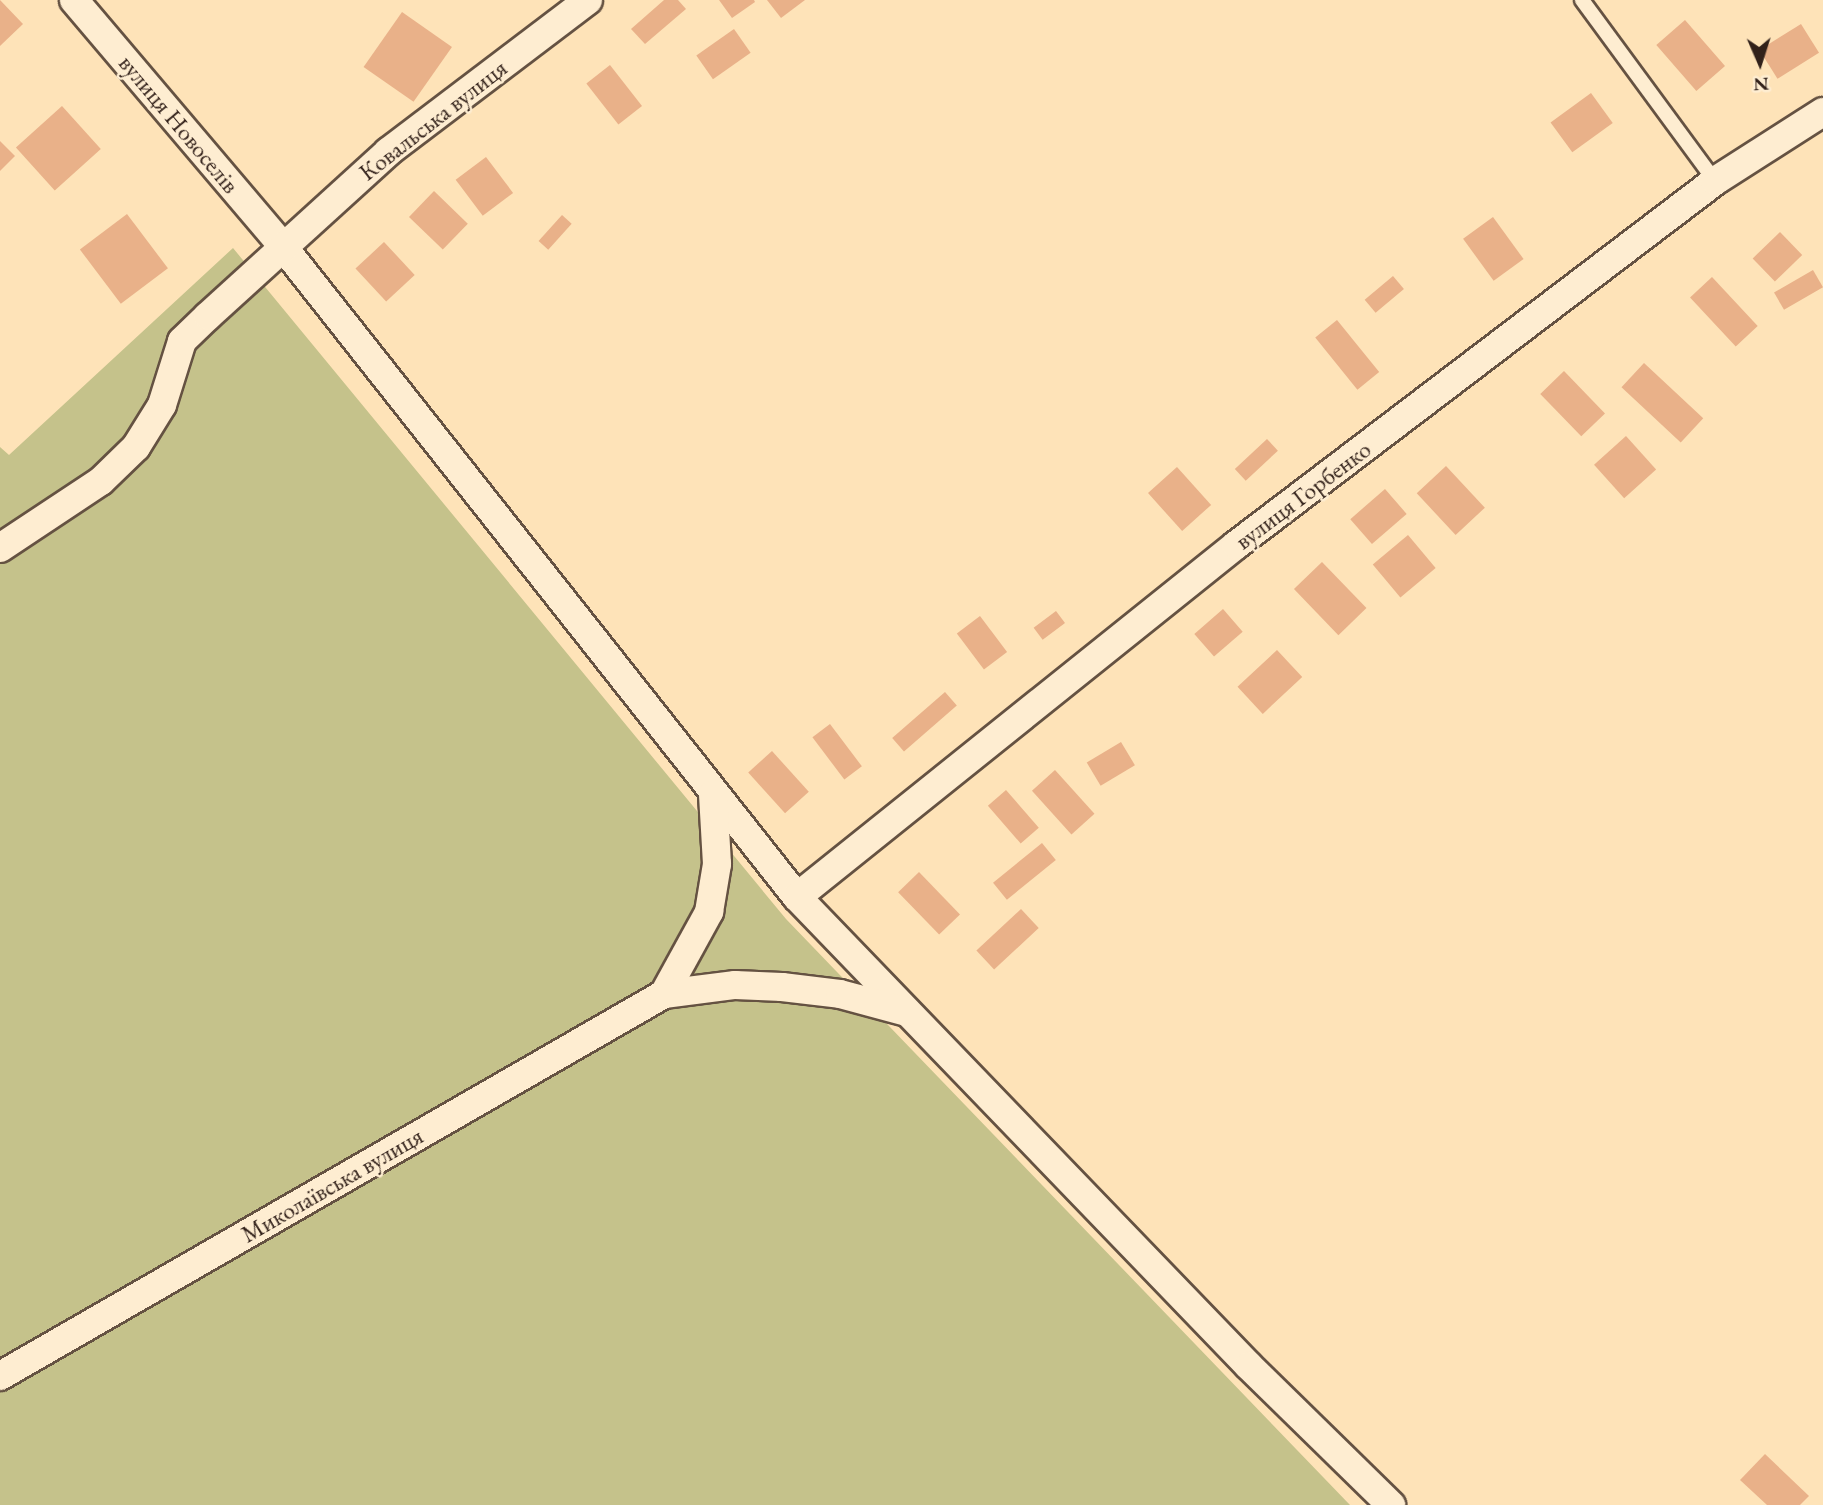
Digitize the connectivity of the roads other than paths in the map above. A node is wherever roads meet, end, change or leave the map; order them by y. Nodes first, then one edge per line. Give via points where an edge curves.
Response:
1 (74, 0) edge
2 (588, 0) edge
3 (1582, 0) edge
4 (1823, 112) edge
5 (1715, 181) junction
6 (284, 248) junction
7 (0, 548) edge
8 (713, 794) junction
9 (797, 897) junction
10 (664, 994) junction
11 (908, 1012) junction
12 (0, 1376) edge
13 (1391, 1505) edge

1 - 6 street, вулиця Новоселів
2 - 6 street, Ковальська вулиця via 388,152
3 - 5 lane
4 - 5 street, вулиця Горбенко
5 - 9 street, вулиця Горбенко via 1236,545
6 - 7 street, Ковальська вулиця via 182,341 162,405 136,447 101,481
6 - 8 street, вулиця Новоселів
8 - 9 street, вулиця Новоселів
8 - 10 street via 717,863 709,912
9 - 11 street, вулиця Новоселів
10 - 11 street, Миколаївська вулиця via 734,985 782,987 840,994
10 - 12 street, Миколаївська вулиця
11 - 13 street, вулиця Новоселів via 1249,1366

